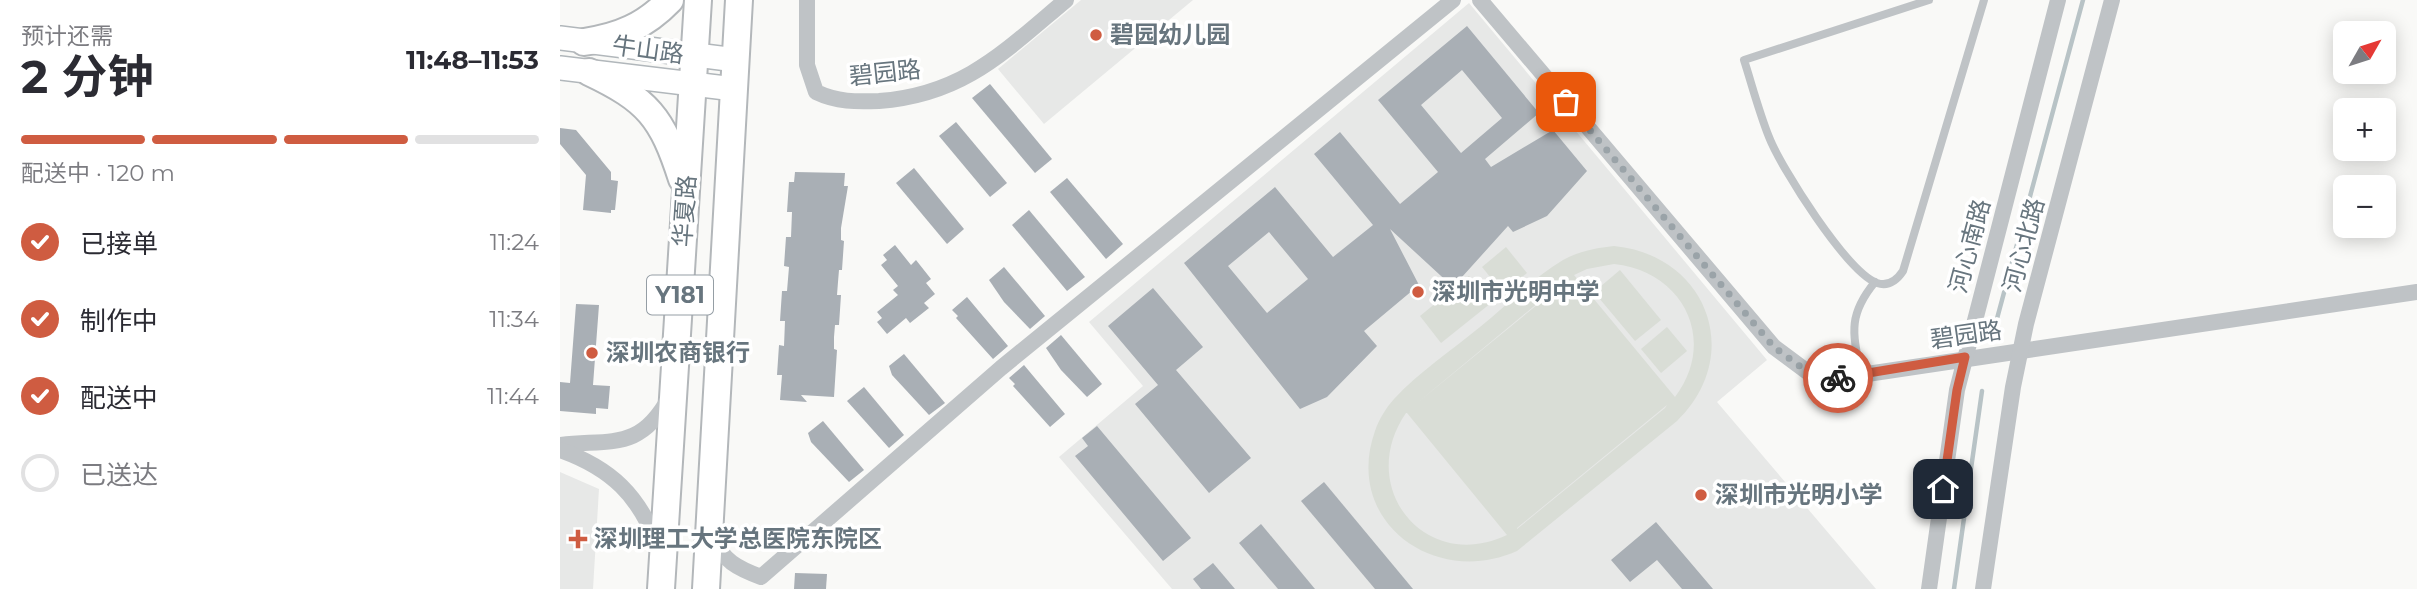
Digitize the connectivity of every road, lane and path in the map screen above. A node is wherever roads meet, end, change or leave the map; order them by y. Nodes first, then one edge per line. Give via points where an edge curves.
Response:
1 (670, 0) edge
2 (698, 0) edge
3 (739, 0) edge
4 (807, 0) edge
5 (1066, 0) edge
6 (1453, 0) edge
7 (1480, 0) edge
8 (1929, 0) edge
9 (1984, 0) edge
10 (2058, 0) edge
11 (2112, 0) edge
12 (572, 40) edge
13 (695, 57) junction
14 (736, 60) junction
15 (560, 68) edge
16 (589, 72) junction
17 (693, 85) junction
18 (734, 89) junction
19 (686, 191) junction
20 (1875, 282) junction
21 (2417, 292) edge
22 (2021, 350) junction
23 (1965, 357) junction
24 (1861, 374) junction
25 (674, 390) junction
26 (560, 444) edge
27 (560, 450) edge
28 (709, 530) junction
29 (663, 562) junction
30 (755, 583) edge
31 (662, 589) edge
32 (706, 589) edge
33 (1929, 589) edge
34 (1983, 589) edge

1 - 12 main road via 630,30
2 - 13 main road, 华夏路 / Y181
3 - 14 main road, 华夏路 / Y181
4 - 5 street, 碧园路 via 807,65 816,92 835,101 864,102 906,99 956,85
6 - 30 street via 1001,368
7 - 24 street, 碧园路 via 1774,347 1813,376 1830,379
8 - 20 lane via 1744,60 1769,137 1787,174 1835,242
9 - 20 lane via 1903,271 1886,285
10 - 23 street, 河心南路
11 - 22 street, 河心北路
12 - 13 street, 牛山路
13 - 14 street, 牛山路
13 - 17 main road, 华夏路 / Y181
14 - 18 main road, 华夏路 / Y181
15 - 16 street, 牛山路
16 - 17 street, 牛山路
16 - 19 main road via 624,89 655,117
17 - 18 street, 牛山路
17 - 19 main road, 华夏路 / Y181
18 - 28 main road, 华夏路 / Y181
19 - 25 main road, 华夏路 / Y181
20 - 24 lane via 1861,299 1853,324
21 - 22 street, 碧园路
22 - 23 street, 碧园路
22 - 34 street, 河心北路
23 - 24 street, 碧园路
23 - 33 street, 河心南路
25 - 26 street via 657,419 633,438
25 - 29 main road, 华夏路 / Y181
27 - 29 street via 596,465 630,491 650,524
28 - 30 street via 720,555
28 - 32 main road, 华夏路 / Y181
29 - 31 main road, 华夏路 / Y181

